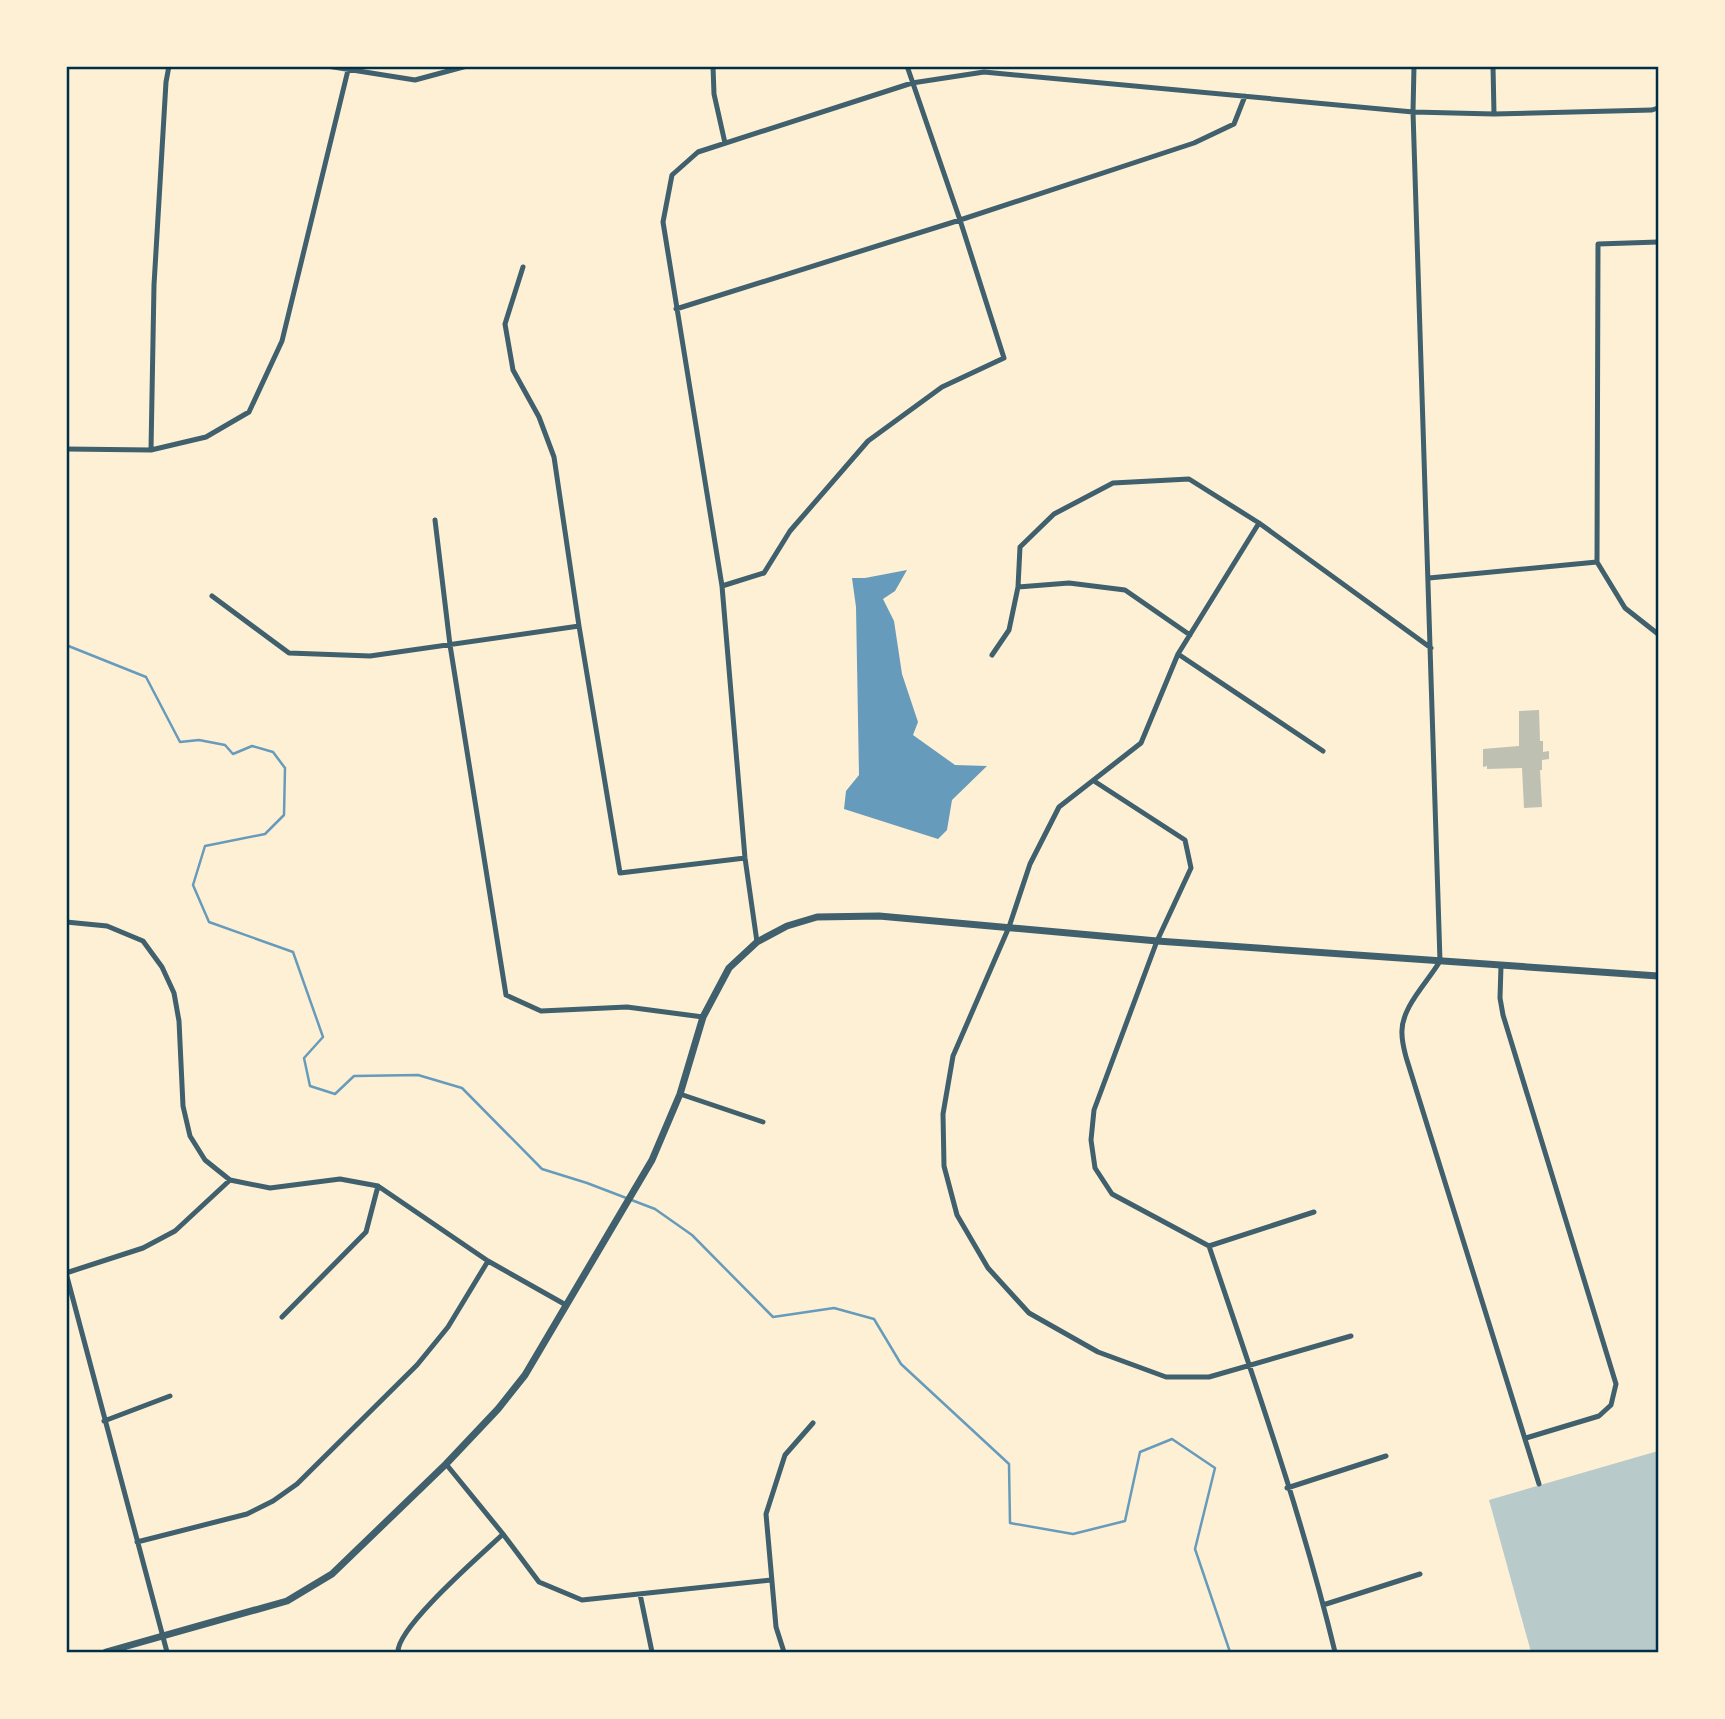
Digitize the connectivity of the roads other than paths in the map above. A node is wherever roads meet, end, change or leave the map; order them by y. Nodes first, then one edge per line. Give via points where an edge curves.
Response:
1 (169, 66) edge
2 (327, 66) edge
3 (467, 66) edge
4 (713, 66) edge
5 (907, 66) edge
6 (1413, 66) edge
7 (1493, 66) edge
8 (348, 69) edge
9 (912, 83) junction
10 (1245, 96) junction
11 (1658, 108) edge
12 (1413, 112) junction
13 (1494, 114) junction
14 (725, 143) junction
15 (960, 220) junction
16 (1658, 242) edge
17 (523, 267) dead end
18 (676, 309) junction
19 (66, 449) edge
20 (151, 450) junction
21 (435, 520) dead end
22 (1259, 523) junction
23 (1597, 562) junction
24 (1429, 578) junction
25 (722, 586) junction
26 (1018, 587) junction
27 (212, 596) dead end
28 (579, 626) junction
29 (1658, 634) edge
30 (1190, 635) junction
31 (450, 645) junction
32 (1431, 648) junction
33 (1178, 654) junction
34 (992, 655) dead end
35 (1323, 751) dead end
36 (1094, 781) junction
37 (745, 858) junction
38 (66, 922) edge
39 (1009, 927) junction
40 (1157, 941) junction
41 (757, 942) junction
42 (1440, 961) junction
43 (1502, 966) junction
44 (1658, 976) edge
45 (703, 1017) junction
46 (680, 1094) junction
47 (763, 1122) dead end
48 (230, 1180) junction
49 (378, 1186) junction
50 (1314, 1212) dead end
51 (1209, 1245) junction
52 (488, 1261) junction
53 (66, 1273) edge
54 (566, 1305) junction
55 (282, 1317) dead end
56 (1351, 1336) dead end
57 (1250, 1367) junction
58 (170, 1396) dead end
59 (104, 1421) junction
60 (813, 1423) dead end
61 (1526, 1438) junction
62 (1387, 1456) dead end
63 (446, 1464) junction
64 (1539, 1484) dead end
65 (1287, 1488) junction
66 (503, 1534) junction
67 (137, 1542) junction
68 (1420, 1574) dead end
69 (771, 1580) junction
70 (640, 1594) junction
71 (1323, 1605) junction
72 (162, 1637) junction
73 (106, 1653) edge
74 (167, 1653) edge
75 (398, 1653) edge
76 (652, 1653) edge
77 (784, 1653) edge
78 (1335, 1653) edge

1 - 20 street via 154,285
2 - 8 street
3 - 8 street via 415,80
4 - 14 street
5 - 9 street
6 - 12 street
7 - 13 street
8 - 20 street via 282,341 249,412 206,437
9 - 10 street via 984,72
9 - 14 street
9 - 15 street
10 - 12 street
10 - 15 street via 1234,124 1194,143
11 - 13 street
12 - 13 street
12 - 24 street
14 - 18 street via 698,152 672,174 663,222
15 - 18 street
15 - 25 street via 1004,358 942,387 868,440 790,531 764,573
16 - 23 street via 1598,244
17 - 28 street via 505,324 513,370 539,416 554,457
18 - 25 street
19 - 20 street
21 - 31 street
22 - 26 street via 1189,479 1114,483 1054,514 1020,547
22 - 30 street
22 - 32 street
23 - 24 street
23 - 29 street via 1625,608
24 - 32 street
25 - 37 street
26 - 30 street via 1069,583 1125,590
26 - 34 street via 1009,630
27 - 31 street via 289,653 370,656
28 - 31 street
28 - 37 street via 620,873
30 - 33 street
31 - 45 street via 506,995 541,1011 627,1007
32 - 42 street
33 - 35 street
33 - 36 street via 1142,743
36 - 39 street via 1059,807 1030,864
36 - 40 street via 1185,840 1191,868
37 - 41 street
38 - 48 street via 107,926 143,941 162,967 174,993 179,1021 183,1106 190,1136 205,1160
39 - 40 street
39 - 41 street via 879,916 817,917
39 - 57 street via 953,1056 943,1114 944,1166 957,1215 988,1268 1029,1313 1098,1352 1166,1377 1209,1377
40 - 42 street
40 - 51 street via 1094,1110 1091,1140 1095,1168 1112,1194
41 - 45 street via 729,968
42 - 43 street
42 - 61 street via 1404,1020 1406,1057
43 - 44 street
43 - 61 street via 1503,1015 1616,1384 1611,1405 1599,1416
45 - 46 street
46 - 47 street
46 - 54 street via 652,1160
48 - 49 street via 270,1188 340,1180
48 - 53 street via 175,1231 143,1248
49 - 52 street
49 - 55 street via 366,1231
50 - 51 street
51 - 57 street
52 - 54 street
52 - 67 street via 448,1327 416,1365 297,1484 247,1514
53 - 59 street
54 - 63 street via 525,1375
56 - 57 street
57 - 65 street
58 - 59 street
59 - 67 street
60 - 69 street via 785,1455 766,1514
61 - 64 street
62 - 65 street
63 - 66 street
63 - 72 street via 332,1574 287,1601
65 - 71 street
66 - 70 street via 539,1582 582,1600
66 - 75 street via 415,1620 397,1646
67 - 72 street
68 - 71 street
69 - 70 street
69 - 77 street
70 - 76 street
71 - 78 street
72 - 73 street
72 - 74 street

